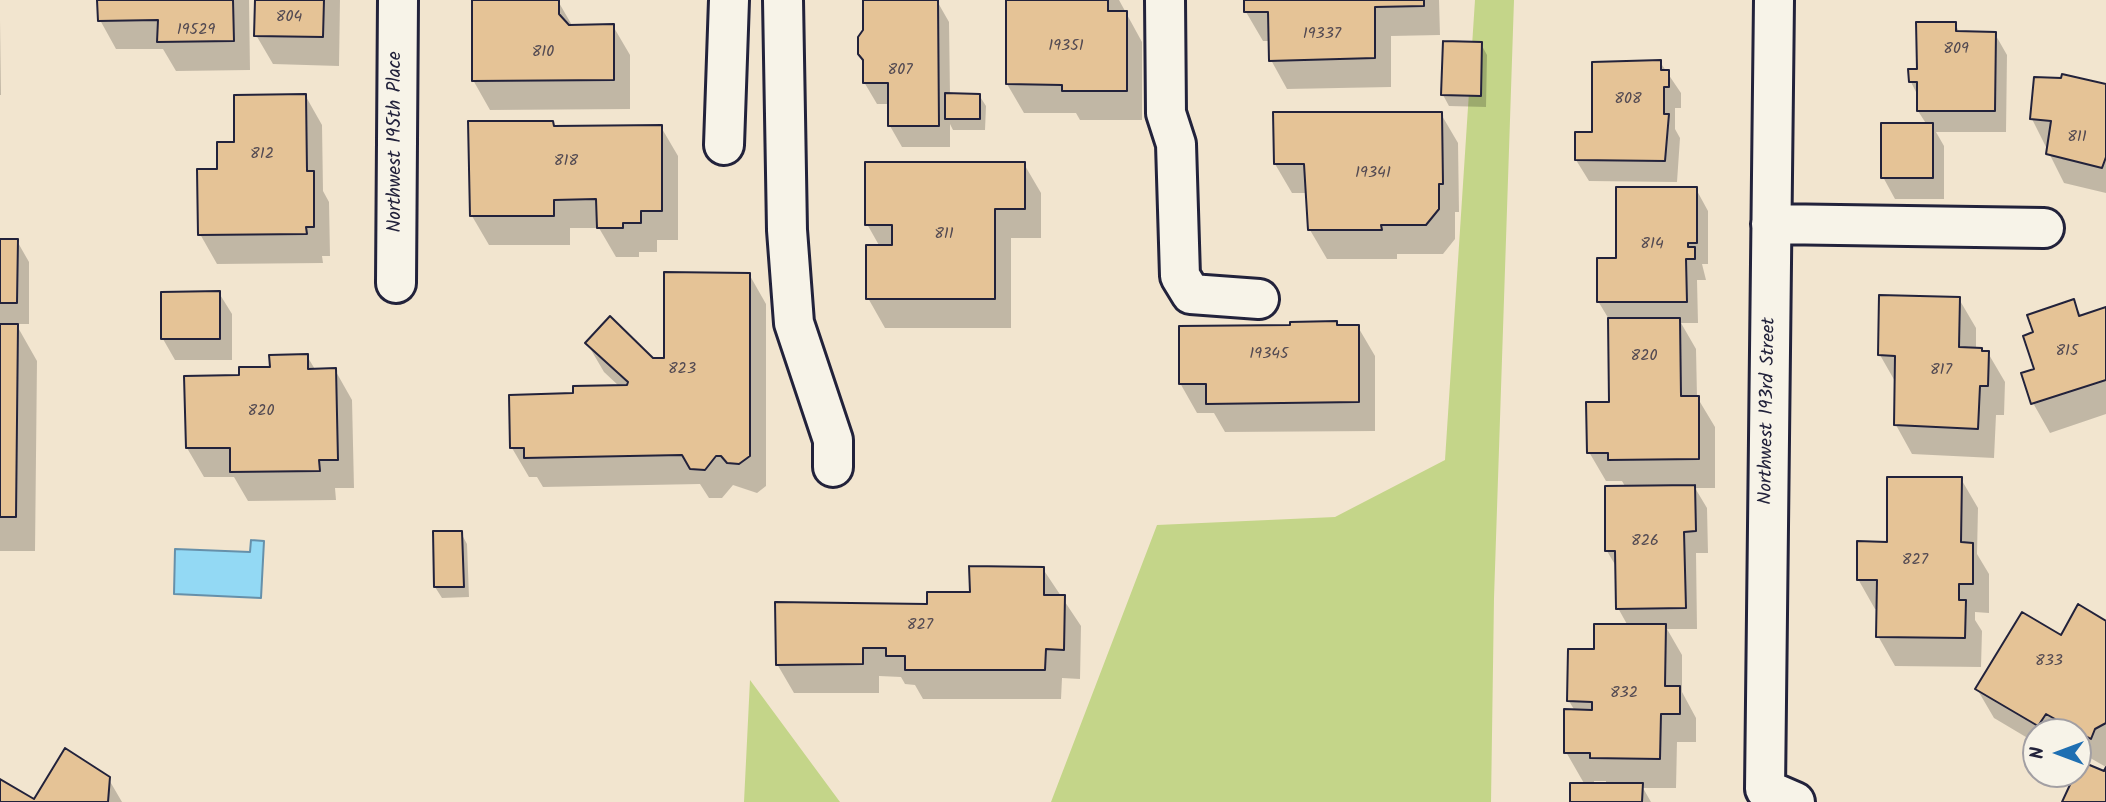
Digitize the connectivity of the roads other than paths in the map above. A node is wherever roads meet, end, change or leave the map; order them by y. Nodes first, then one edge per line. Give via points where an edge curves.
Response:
1 (398, 0) edge
2 (729, 0) edge
3 (783, 0) edge
4 (1165, 0) edge
5 (1774, 0) edge
6 (724, 145) dead end
7 (1771, 224) junction
8 (2044, 228) dead end
9 (397, 283) dead end
10 (1259, 299) dead end
11 (833, 467) dead end
12 (1795, 802) edge

1 - 9 street, Northwest 195th Place
2 - 6 street
3 - 11 street via 787,230 794,323 833,440
4 - 10 street via 1166,113 1175,144 1180,276 1191,294
5 - 7 street, Northwest 193rd Street
7 - 8 street
7 - 12 street, Northwest 193rd Street via 1765,789

